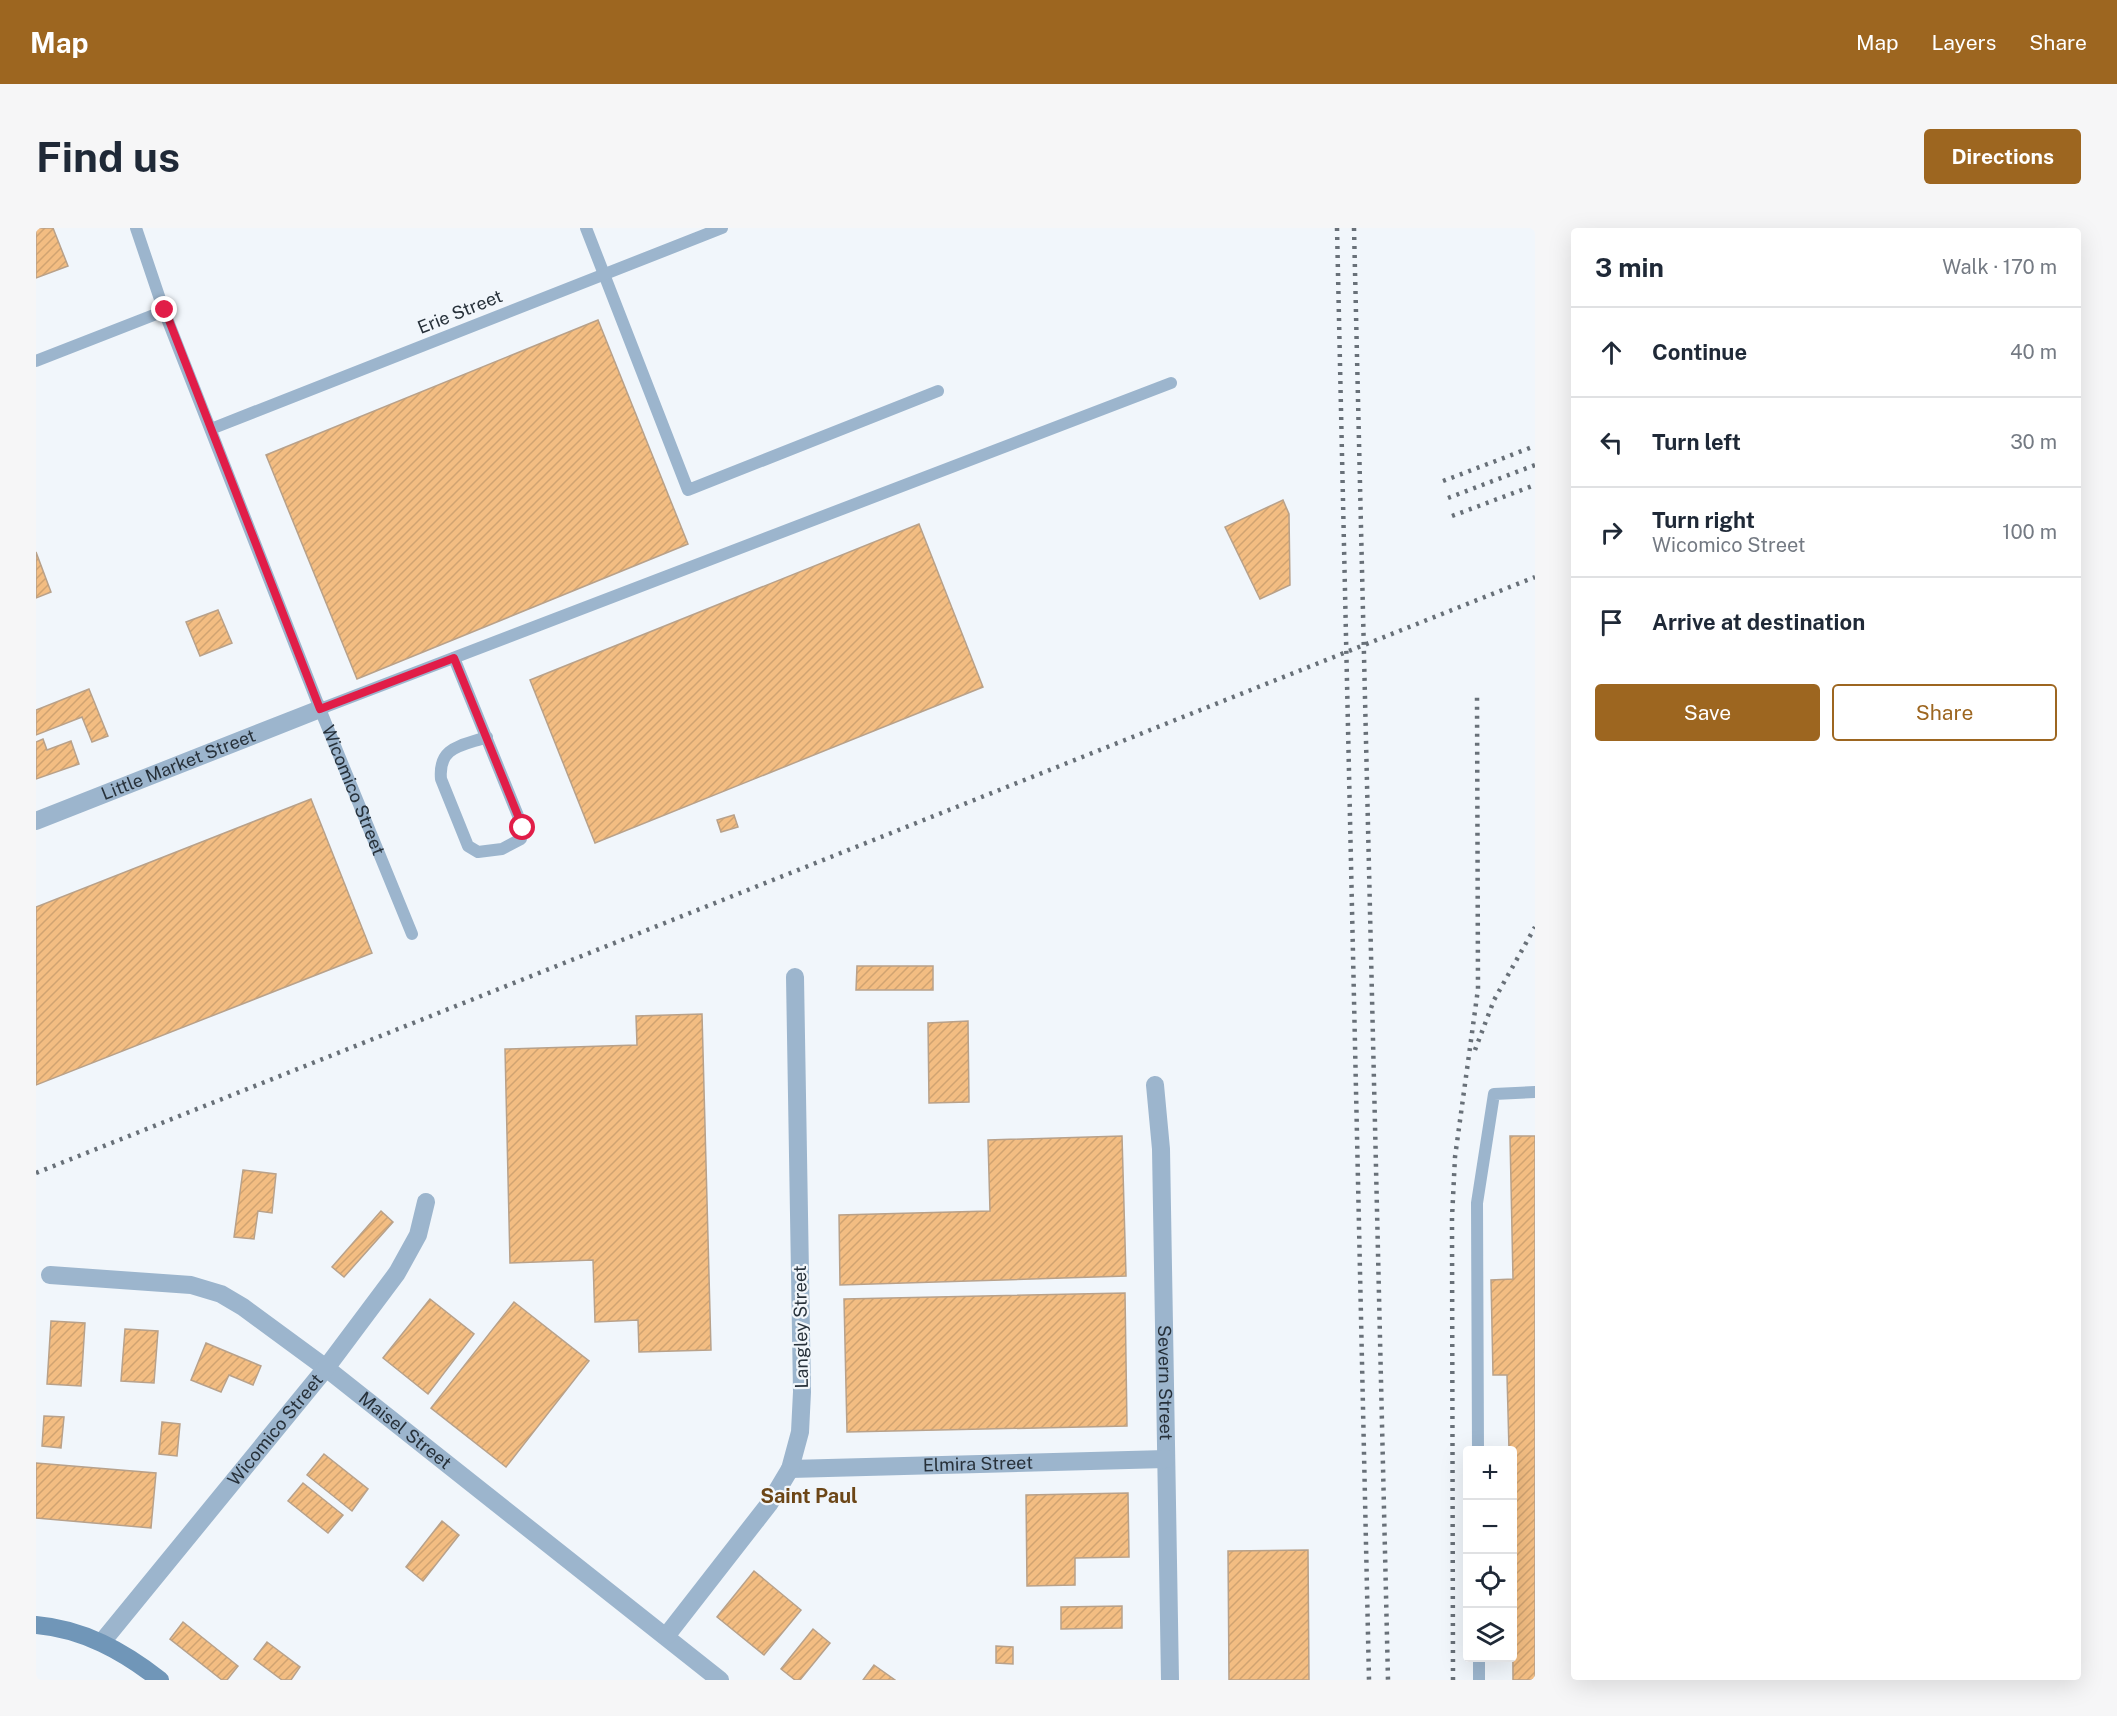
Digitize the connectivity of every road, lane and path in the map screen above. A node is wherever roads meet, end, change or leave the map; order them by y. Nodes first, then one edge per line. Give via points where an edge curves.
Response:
1 (136, 228) edge
2 (586, 228) edge
3 (722, 228) edge
4 (604, 274) junction
5 (165, 310) junction
6 (36, 361) edge
7 (1171, 383) dead end
8 (938, 391) dead end
9 (211, 429) junction
10 (454, 658) junction
11 (320, 709) junction
12 (487, 737) junction
13 (36, 821) edge
14 (412, 934) dead end
15 (795, 976) dead end
16 (1155, 1085) dead end
17 (1535, 1092) edge
18 (426, 1202) dead end
19 (50, 1275) dead end
20 (326, 1368) junction
21 (1478, 1446) edge
22 (1166, 1458) junction
23 (790, 1469) junction
24 (36, 1625) edge
25 (667, 1635) junction
26 (102, 1642) junction
27 (1479, 1662) edge
28 (160, 1680) edge
29 (720, 1680) edge
30 (1170, 1680) edge
31 (1479, 1680) edge

1 - 5 lane, Wicomico Street
2 - 4 lane
3 - 4 lane, Erie Street
4 - 8 lane via 688,490
4 - 9 lane, Erie Street
5 - 6 lane
5 - 9 lane, Wicomico Street
7 - 10 lane
9 - 11 lane, Wicomico Street
10 - 11 lane
10 - 12 lane
11 - 13 street, Little Market Street
11 - 14 lane, Wicomico Street
12 - 12 lane via 523,828 521,838 502,849 478,852 468,846 441,779 441,770 448,751
15 - 23 street, Langley Street via 802,1392 800,1432
16 - 22 street, Severn Street via 1161,1149
17 - 21 lane via 1494,1094 1492,1104 1477,1203
18 - 20 street, Wicomico Street via 418,1235 397,1273
19 - 20 street, Maisel Street via 191,1285 221,1293
20 - 25 street, Maisel Street
20 - 26 street, Wicomico Street
22 - 23 street, Elmira Street
22 - 30 street, Severn Street
23 - 25 street, Langley Street via 769,1504
24 - 26 street
25 - 29 street, Maisel Street
26 - 28 street
27 - 31 lane

